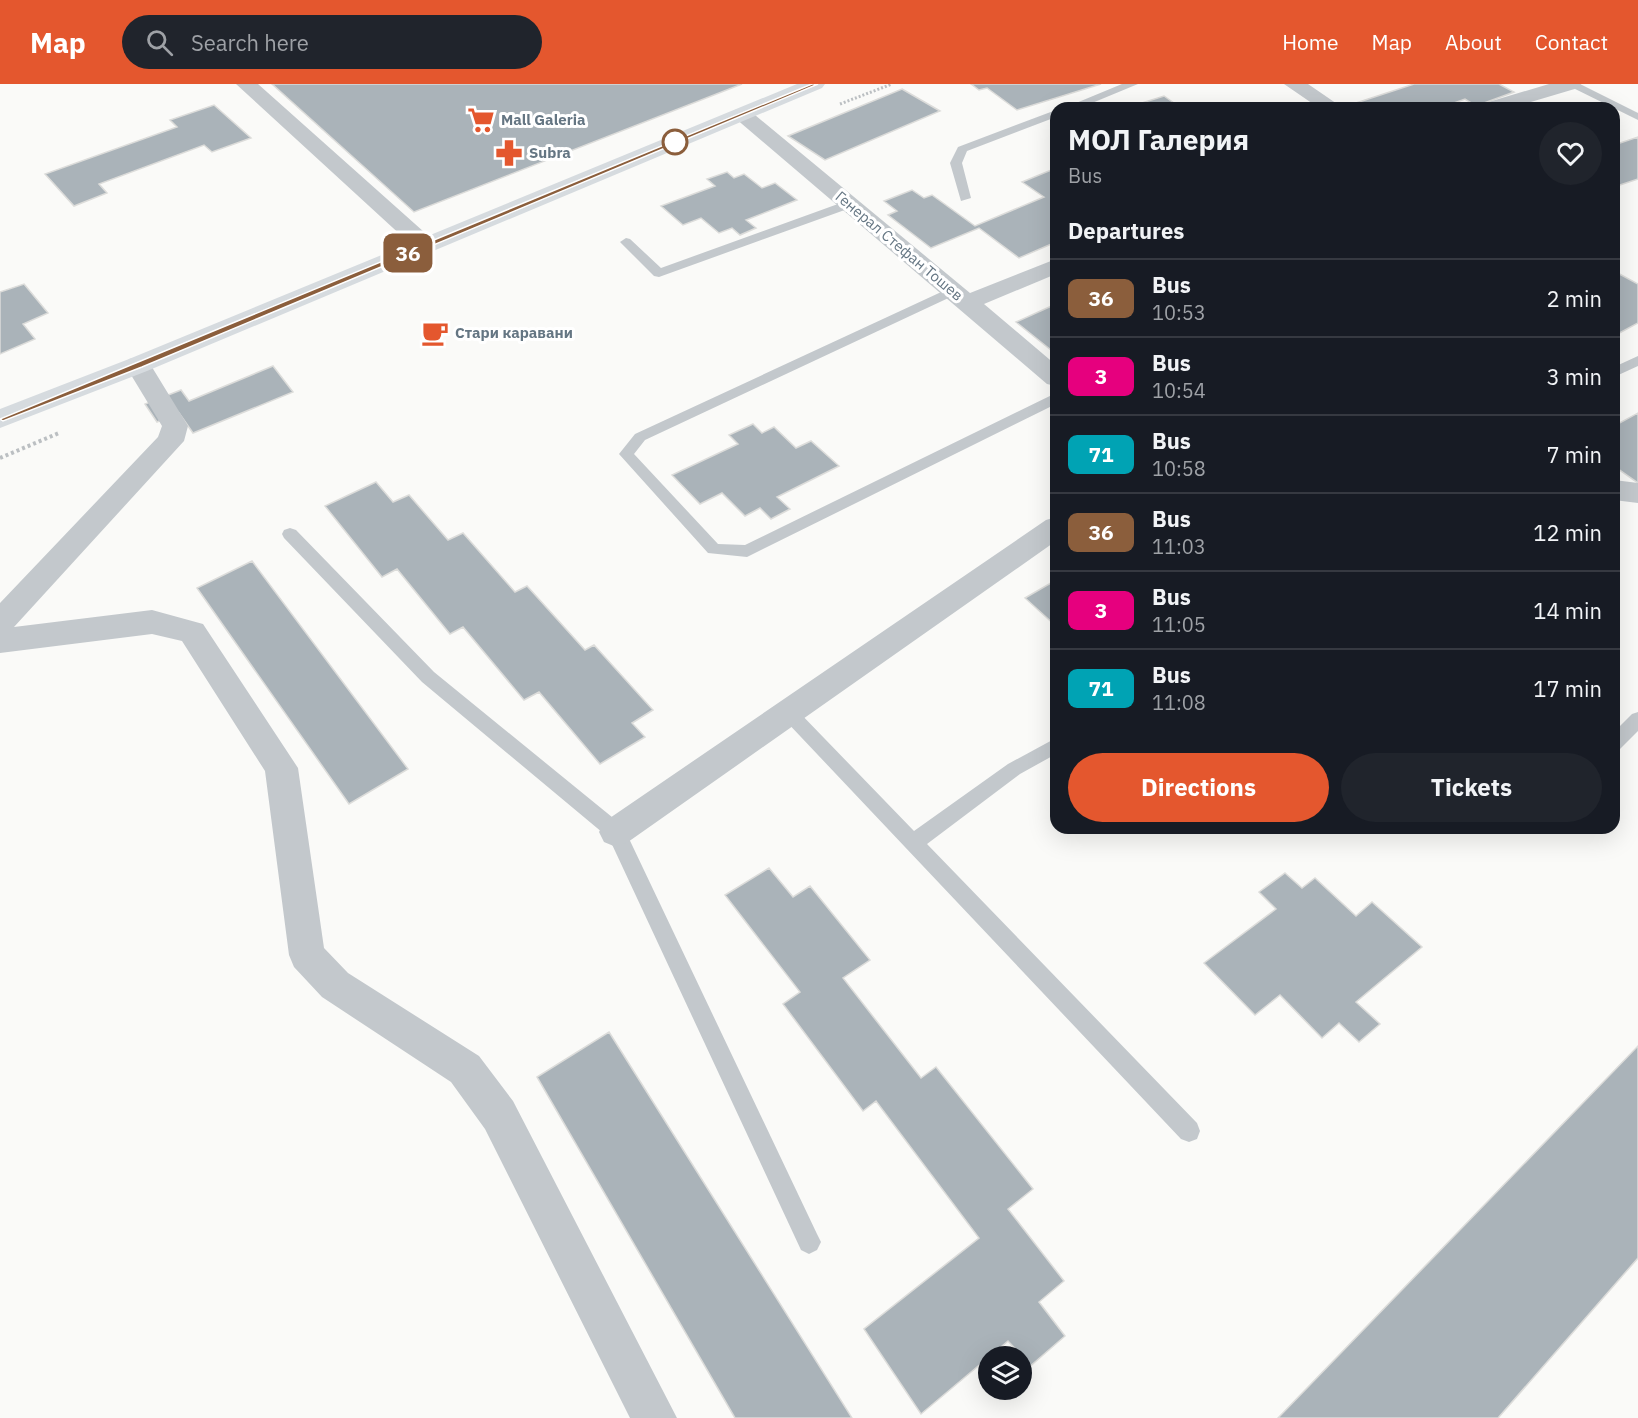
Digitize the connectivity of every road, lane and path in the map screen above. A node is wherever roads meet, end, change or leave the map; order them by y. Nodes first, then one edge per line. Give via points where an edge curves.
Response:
1 (246, 84) edge
2 (1132, 84) edge
3 (1294, 84) edge
4 (1571, 84) edge
5 (811, 85) edge
6 (1086, 102) edge
7 (1323, 102) edge
8 (1510, 102) edge
9 (1608, 102) edge
10 (1620, 108) edge
11 (742, 114) junction
12 (1050, 115) edge
13 (1638, 117) edge
14 (965, 198) dead end
15 (849, 204) junction
16 (626, 242) dead end
17 (425, 245) junction
18 (1050, 269) edge
19 (959, 297) junction
20 (1638, 360) edge
21 (138, 365) junction
22 (1620, 370) edge
23 (1050, 373) edge
24 (1050, 401) edge
25 (0, 419) edge
26 (1620, 491) edge
27 (1638, 493) edge
28 (1050, 530) edge
29 (290, 534) dead end
30 (0, 623) edge
31 (0, 641) edge
32 (789, 713) junction
33 (1638, 719) edge
34 (1620, 738) edge
35 (1050, 748) edge
36 (616, 832) junction
37 (913, 843) junction
38 (1189, 1131) dead end
39 (809, 1242) dead end
40 (654, 1418) edge

1 - 17 street
2 - 6 lane
3 - 7 street
4 - 8 street
4 - 9 lane
5 - 11 main road
10 - 13 lane
11 - 15 street, Генерал Стефан Тошев
11 - 17 main road
12 - 14 lane via 962,149 956,163
15 - 16 lane via 659,273
15 - 19 street, Генерал Стефан Тошев
17 - 21 main road
18 - 19 street
19 - 23 street, Генерал Стефан Тошев
19 - 24 lane via 640,437 626,454 714,549 747,551
20 - 22 lane
21 - 25 main road
21 - 30 street via 171,416 175,426 170,441
26 - 27 street
28 - 32 street
29 - 36 lane via 428,677
31 - 40 street via 152,622 192,632 281,768 307,955 334,985 465,1070 499,1115
32 - 36 street
32 - 37 lane
33 - 34 lane
35 - 37 lane via 1014,769
36 - 39 lane
37 - 38 lane

